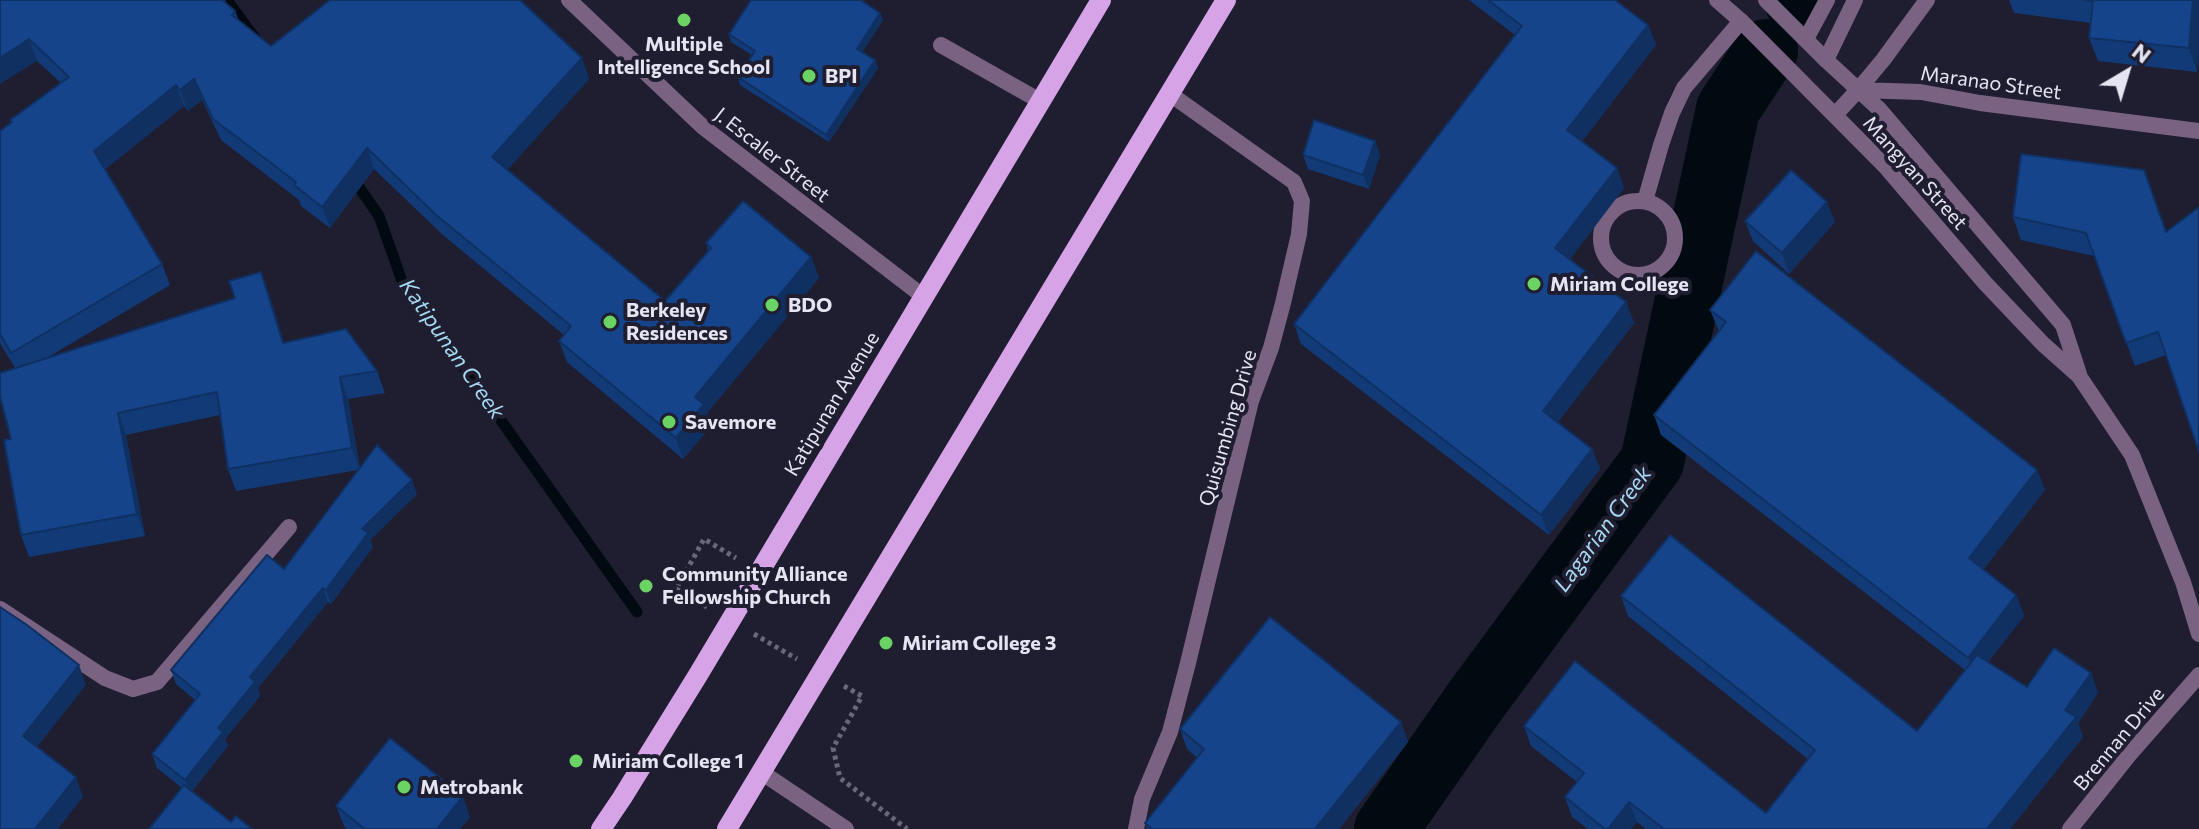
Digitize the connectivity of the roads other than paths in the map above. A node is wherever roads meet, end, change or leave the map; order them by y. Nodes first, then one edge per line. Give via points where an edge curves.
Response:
1 (569, 0) edge
2 (1101, 0) edge
3 (1226, 0) edge
4 (1717, 0) edge
5 (1766, 0) edge
6 (1827, 0) edge
7 (1855, 0) edge
8 (1927, 0) edge
9 (1741, 21) junction
10 (1806, 39) junction
11 (941, 45) dead end
12 (1826, 60) junction
13 (1858, 90) junction
14 (1170, 94) junction
15 (1040, 101) junction
16 (1835, 115) junction
17 (2199, 131) edge
18 (1645, 201) junction
19 (924, 297) junction
20 (2079, 376) junction
21 (289, 527) dead end
22 (0, 609) edge
23 (2199, 634) edge
24 (2199, 675) edge
25 (761, 772) junction
26 (601, 829) edge
27 (727, 829) edge
28 (846, 829) edge
29 (1136, 829) edge
30 (2070, 829) edge

1 - 19 street, J. Escaler Street via 703,127
2 - 15 main road, Katipunan Avenue
3 - 14 main road
4 - 9 street, Mangyan Street
5 - 10 street, Mangyan Street
6 - 10 street
7 - 12 street
8 - 13 street
9 - 16 street, Mangyan Street
9 - 18 street via 1684,88
10 - 12 street, Mangyan Street
11 - 15 street
12 - 13 street, Mangyan Street
13 - 16 street
13 - 17 street, Maranao Street via 1921,92
13 - 20 street, Mangyan Street via 2063,325
14 - 25 main road
14 - 29 street, Quisumbing Drive via 1294,182 1302,201 1283,303 1251,401 1170,732 1142,799
15 - 19 main road, Katipunan Avenue
16 - 20 street, Mangyan Street via 1994,293
18 - 18 street via 1617,207 1601,230 1606,259 1630,275 1658,270 1675,246 1669,218
19 - 26 main road, Katipunan Avenue
20 - 23 street, Mangyan Street via 2132,455
21 - 22 street via 157,682 145,686 133,689 105,678
24 - 30 street, Brennan Drive
25 - 27 main road
25 - 28 street

